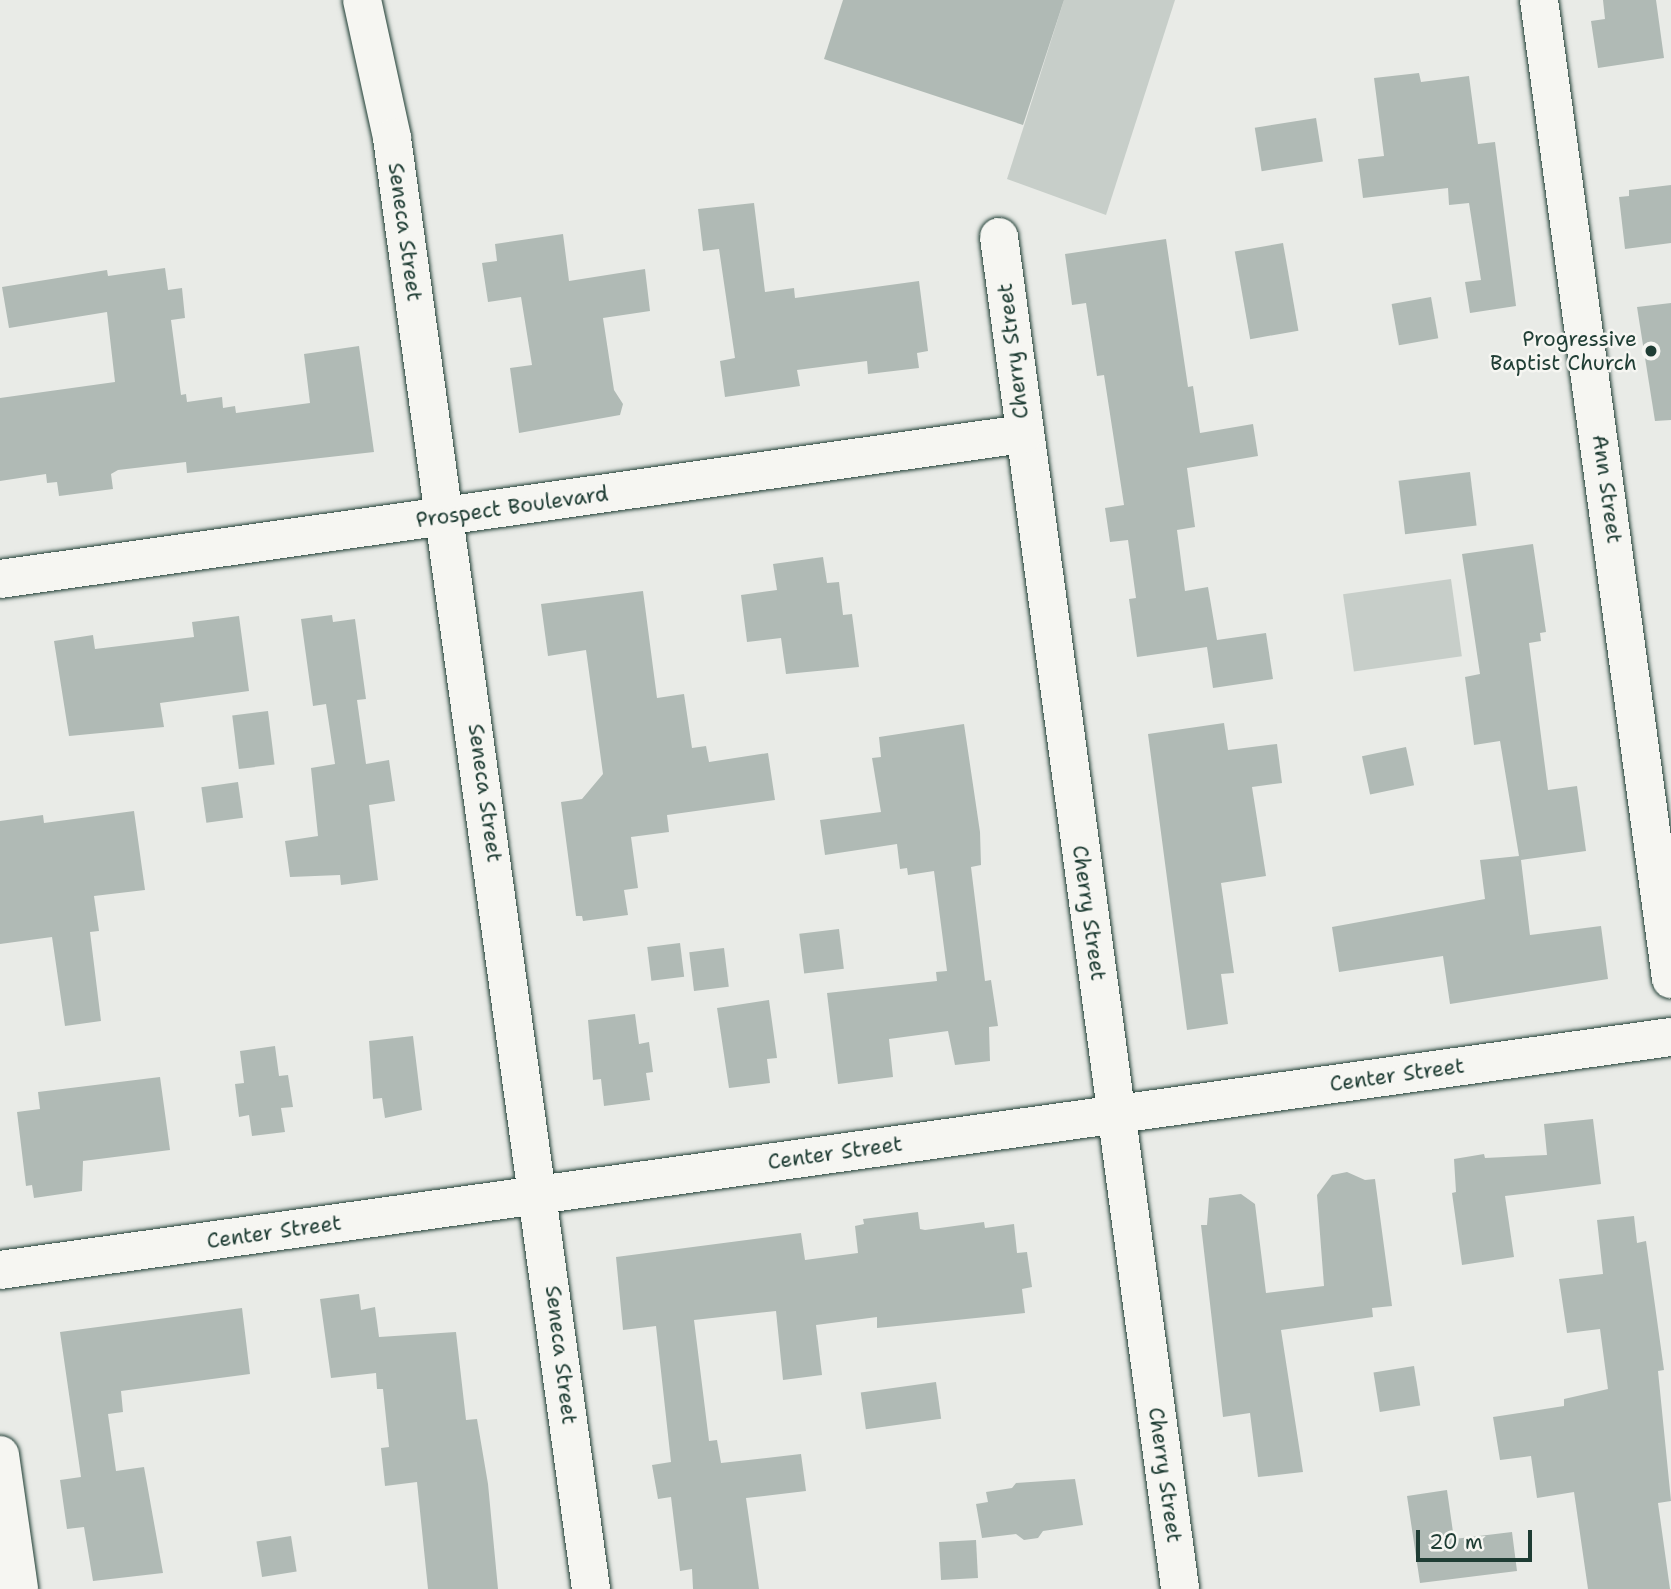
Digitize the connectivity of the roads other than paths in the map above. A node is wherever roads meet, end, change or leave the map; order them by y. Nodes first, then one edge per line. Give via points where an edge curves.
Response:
1 (362, 0) edge
2 (1539, 0) edge
3 (999, 237) dead end
4 (1023, 434) junction
5 (446, 517) junction
6 (0, 579) edge
7 (1671, 979) edge
8 (1671, 1037) edge
9 (1116, 1114) junction
10 (540, 1195) junction
11 (0, 1270) edge
12 (0, 1455) edge
13 (19, 1589) edge
14 (591, 1589) edge
15 (1180, 1589) edge

1 - 5 street, Seneca Street via 392,138
2 - 7 street, Ann Street
3 - 4 street, Cherry Street
4 - 5 street, Prospect Boulevard
4 - 9 street, Cherry Street
5 - 6 street, Prospect Boulevard
5 - 10 street, Seneca Street
8 - 9 street, Center Street
9 - 10 street, Center Street
9 - 15 street, Cherry Street
10 - 11 street, Center Street
10 - 14 street, Seneca Street
12 - 13 street

